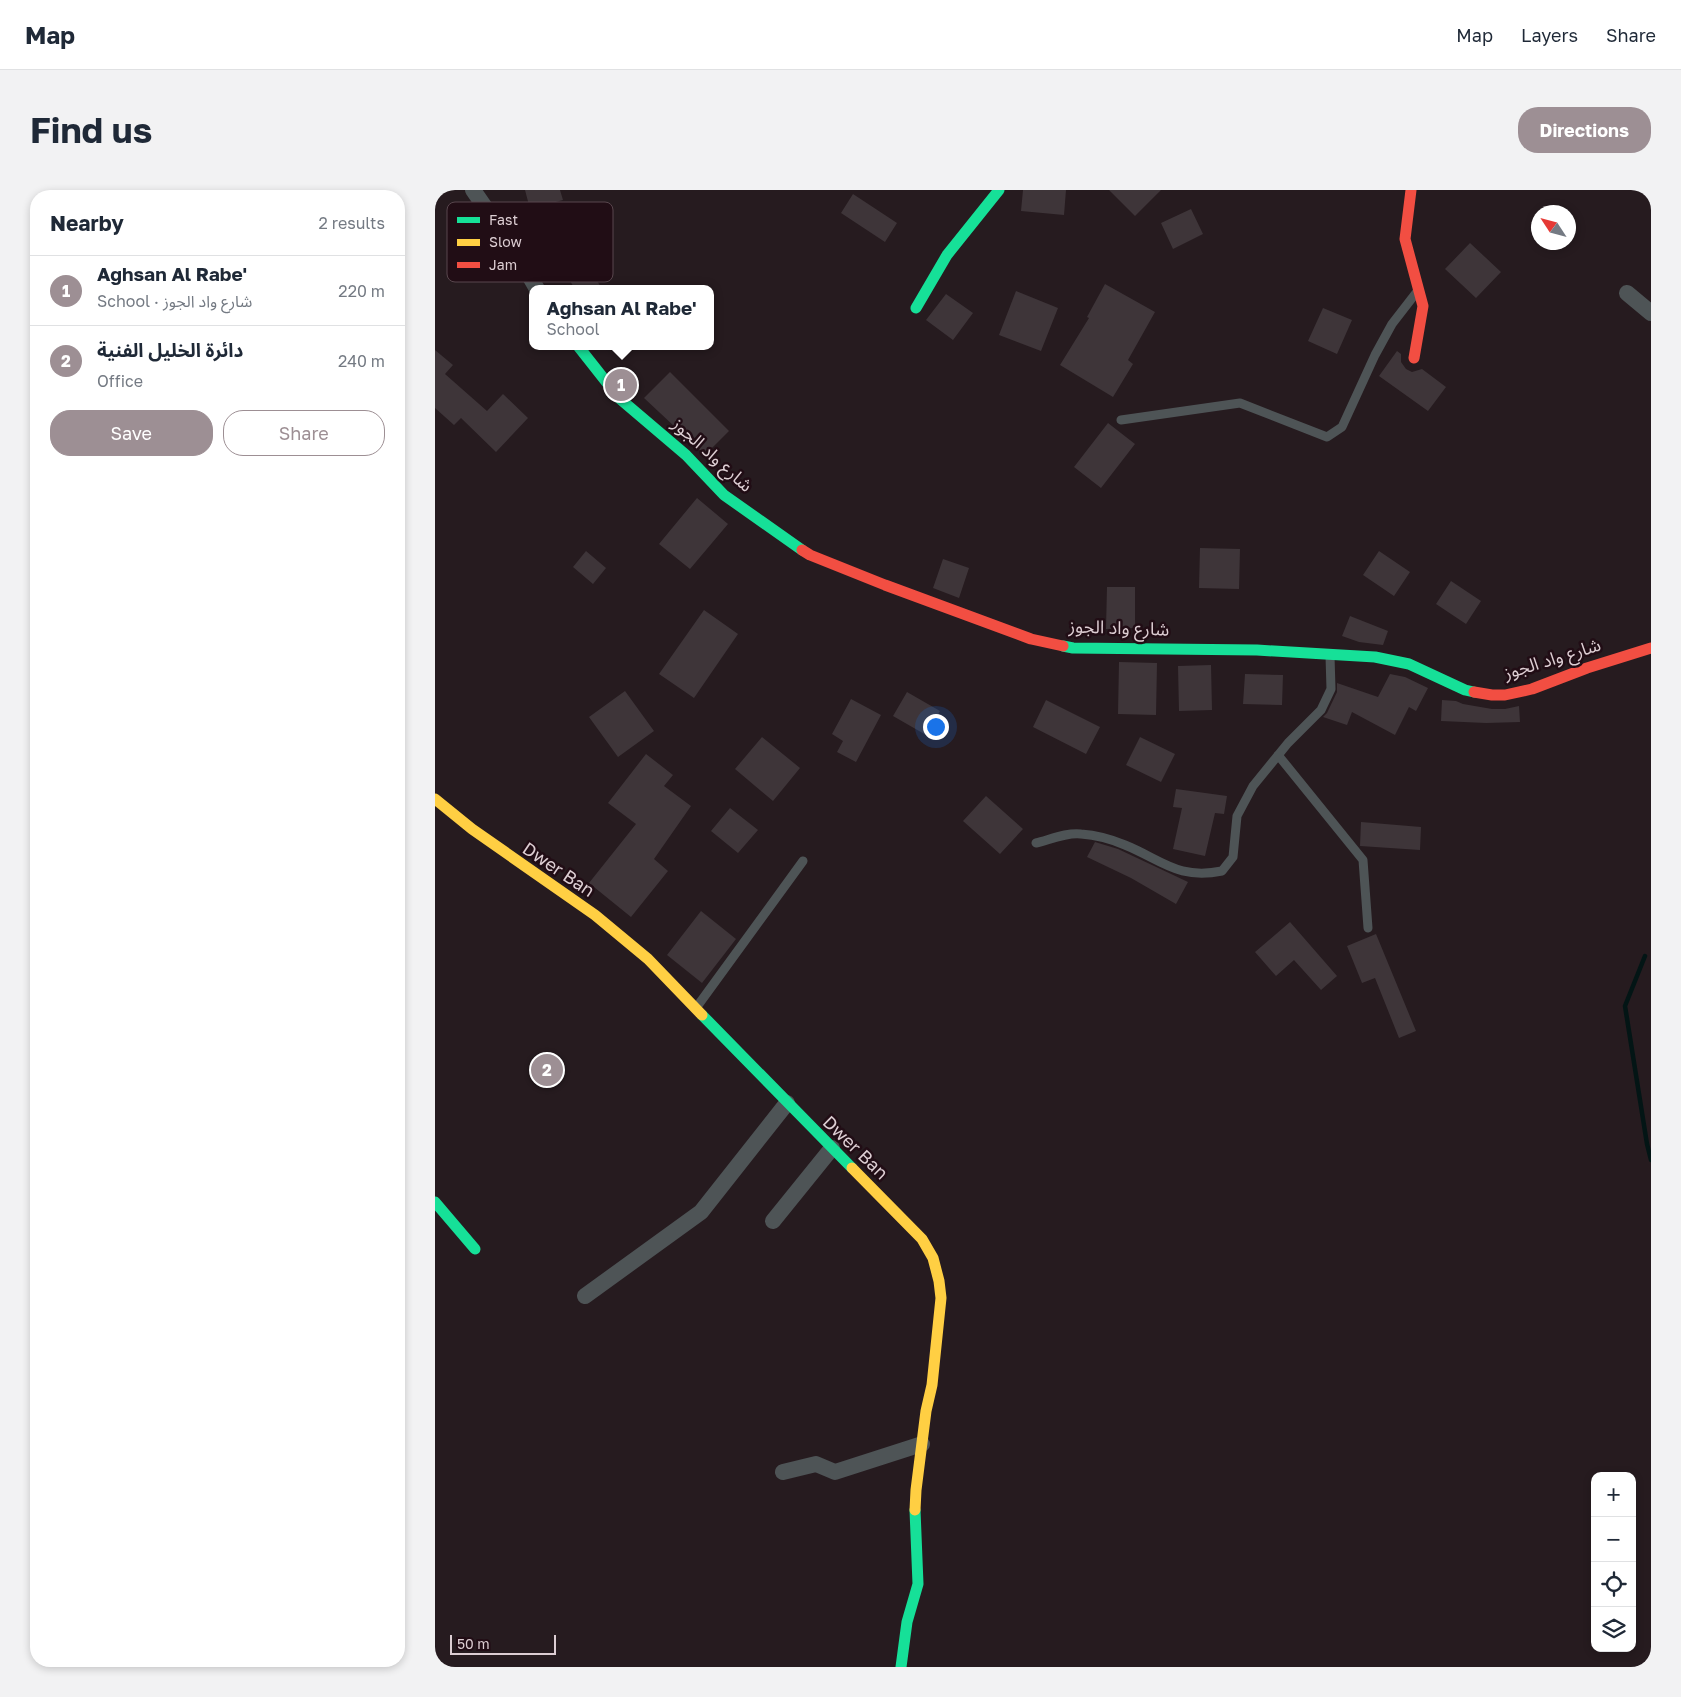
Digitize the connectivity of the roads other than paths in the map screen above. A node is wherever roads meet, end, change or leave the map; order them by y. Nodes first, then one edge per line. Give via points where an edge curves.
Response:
1 (473, 190) edge
2 (999, 190) edge
3 (1411, 190) edge
4 (481, 202) edge
5 (1418, 290) junction
6 (1627, 293) dead end
7 (916, 308) dead end
8 (1651, 312) edge
9 (581, 350) edge
10 (1414, 358) dead end
11 (1121, 420) dead end
12 (1651, 648) edge
13 (1330, 654) junction
14 (1278, 754) junction
15 (435, 799) edge
16 (1036, 843) dead end
17 (803, 861) dead end
18 (1368, 928) dead end
19 (696, 1008) junction
20 (787, 1103) junction
21 (832, 1148) junction
22 (435, 1202) edge
23 (773, 1221) dead end
24 (475, 1249) dead end
25 (585, 1296) dead end
26 (922, 1444) junction
27 (783, 1472) dead end
28 (901, 1667) edge

1 - 4 street
2 - 7 street via 947,255
3 - 5 street via 1405,240
5 - 10 street via 1423,306
5 - 11 lane via 1392,324 1342,427 1327,437 1240,403
6 - 8 street
9 - 13 street, شارع واد الجوز via 619,398 686,455 723,496 810,555 885,586 1031,639 1073,648
12 - 13 street, شارع واد الجوز via 1532,689 1505,695 1465,690 1392,660
13 - 14 lane via 1331,689 1321,710
14 - 16 lane via 1244,801 1237,816 1233,857 1222,871 1206,875 1189,873 1126,845 1078,833
14 - 18 lane via 1363,860
15 - 19 street, Dwer Ban via 616,931 649,959
17 - 19 lane
19 - 20 street, Dwer Ban
20 - 21 street, Dwer Ban
20 - 25 street via 701,1212
21 - 23 street
21 - 26 street, Dwer Ban via 918,1234 933,1258 940,1289 940,1312
22 - 24 street
26 - 27 street via 835,1472 816,1464
26 - 28 street, Dwer Ban via 915,1505 919,1584 907,1622

